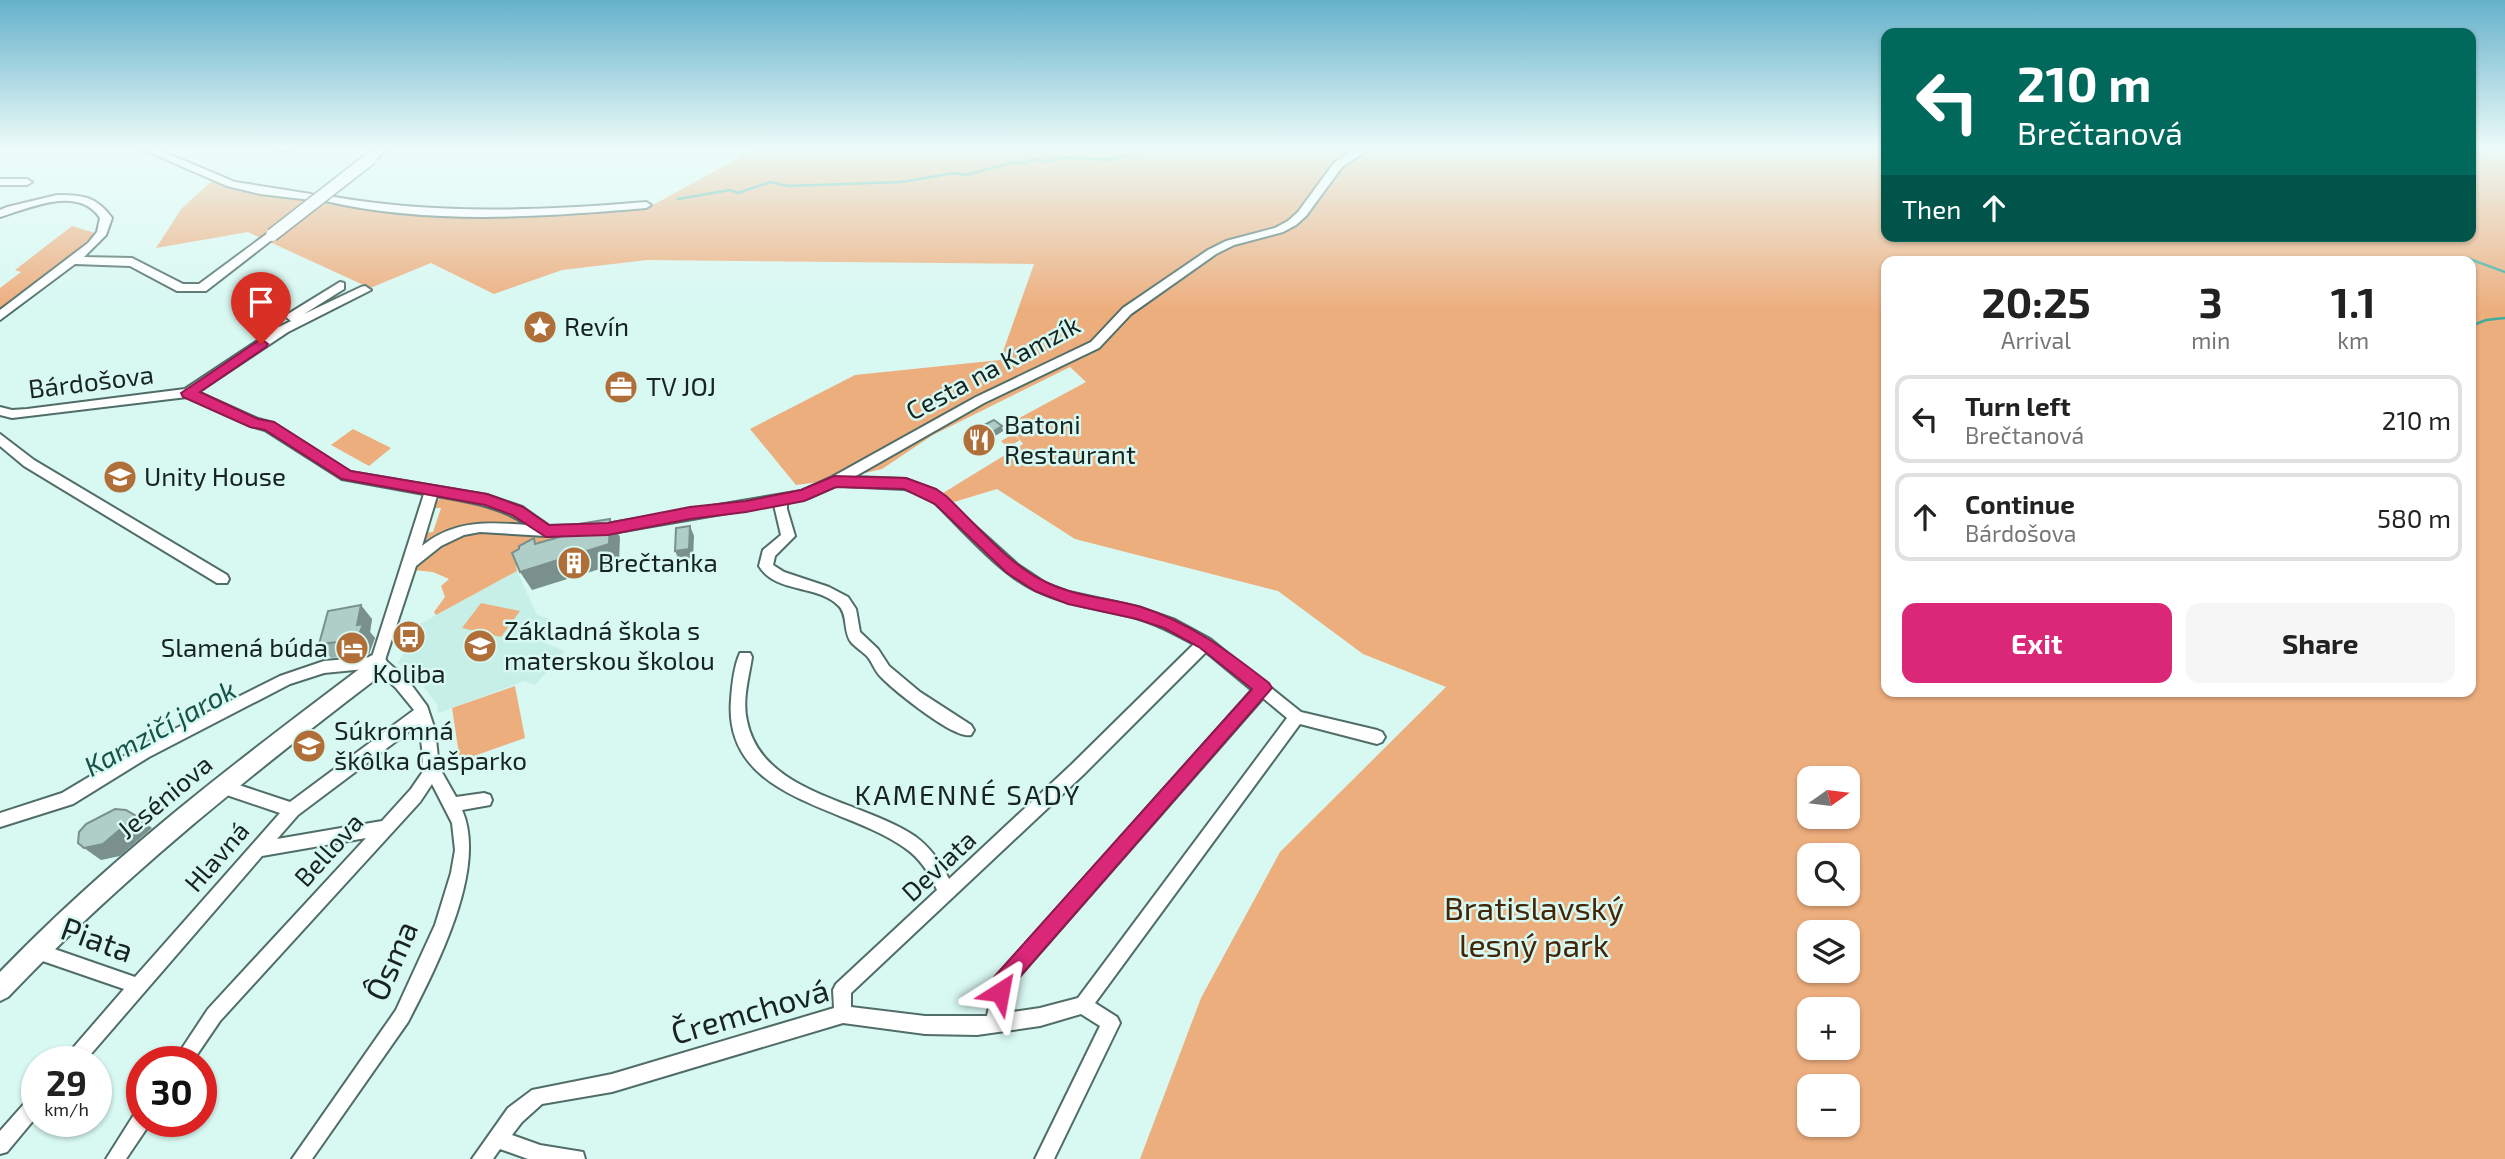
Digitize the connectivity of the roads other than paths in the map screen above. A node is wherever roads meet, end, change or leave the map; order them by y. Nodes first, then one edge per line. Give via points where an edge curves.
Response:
1 (45, 201) edge
2 (85, 201) edge
3 (316, 201) edge
4 (340, 201) edge
5 (1311, 201) edge
6 (646, 205) dead end
7 (0, 214) edge
8 (73, 260) junction
9 (340, 286) dead end
10 (365, 290) dead end
11 (250, 314) dead end
12 (0, 316) edge
13 (276, 330) junction
14 (188, 393) junction
15 (1, 412) edge
16 (0, 439) edge
17 (834, 481) junction
18 (432, 491) junction
19 (781, 499) junction
20 (546, 531) junction
21 (409, 564) junction
22 (222, 579) dead end
23 (1205, 643) junction
24 (745, 657) dead end
25 (376, 662) junction
26 (1263, 688) junction
27 (422, 710) junction
28 (1297, 717) junction
29 (966, 730) dead end
30 (1377, 737) dead end
31 (431, 768) junction
32 (220, 786) junction
33 (484, 800) dead end
34 (454, 808) junction
35 (292, 810) junction
36 (0, 820) edge
37 (386, 827) junction
38 (260, 849) junction
39 (947, 893) junction
40 (37, 951) junction
41 (138, 986) junction
42 (0, 989) edge
43 (1083, 1005) junction
44 (843, 1014) junction
45 (995, 1024) junction
46 (86, 1046) edge
47 (193, 1046) edge
48 (21, 1121) edge
49 (131, 1137) edge
50 (498, 1139) junction
51 (0, 1145) edge
52 (116, 1159) edge
53 (301, 1159) edge
54 (481, 1159) edge
55 (576, 1159) edge
56 (1044, 1159) edge

1 - 7 street
2 - 8 street via 98,206 106,218 105,227
3 - 8 street, bridge via 201,288 181,288 132,262
4 - 6 street via 377,208 474,213
5 - 17 street, Cesta na Kamzík via 1279,230 1212,252 1127,311 1095,345 980,400
8 - 12 street
9 - 13 street, Bárdošova
10 - 13 street, Bárdošova
11 - 13 street
13 - 14 street, Bárdošova
14 - 15 street, Bárdošova via 27,413
14 - 18 street, Bárdošova via 269,426 347,475
16 - 22 street via 29,463
17 - 19 street, Cesta na Kamzík via 804,495
17 - 23 street via 906,484 930,493 1013,569 1040,587 1154,617
18 - 20 street, Bárdošova via 487,500 517,511
18 - 21 street
19 - 20 street, Cesta na Kamzík via 608,529
19 - 29 street via 788,536 768,554 769,572 813,585 844,602 850,609 854,635 884,672
20 - 21 street, Cesta na Kamzík via 461,530 436,542
21 - 25 street
23 - 26 street
23 - 39 street, Deviata
24 - 39 street via 739,719 754,758 771,776 910,842 931,863
25 - 27 street via 389,670
25 - 32 street, Jeséniova via 365,676
25 - 36 street via 324,667 285,680 144,752 67,799
26 - 28 street
26 - 45 street via 1001,984
27 - 31 street
27 - 35 street, Hlavná
28 - 30 street
28 - 43 street
31 - 34 street, Ôsma
31 - 37 street, Bellova via 420,790
32 - 35 street
32 - 40 street, Jeséniova via 128,863
33 - 34 street
34 - 53 street, Ôsma via 464,846 461,871 415,992
35 - 38 street, Hlavná
37 - 38 street
37 - 47 street, Bellova via 216,1013
38 - 41 street, Hlavná
39 - 44 street, Deviata via 842,990
40 - 41 street, Piata
40 - 42 street, Jeséniova
41 - 46 street, Hlavná
43 - 45 street, Čremchová
43 - 56 street via 1111,1023
44 - 45 street, Čremchová via 925,1026
44 - 50 street, Čremchová via 612,1083 538,1096 515,1115
48 - 51 street
49 - 52 street
50 - 54 street, Čremchová
50 - 55 street via 540,1154

